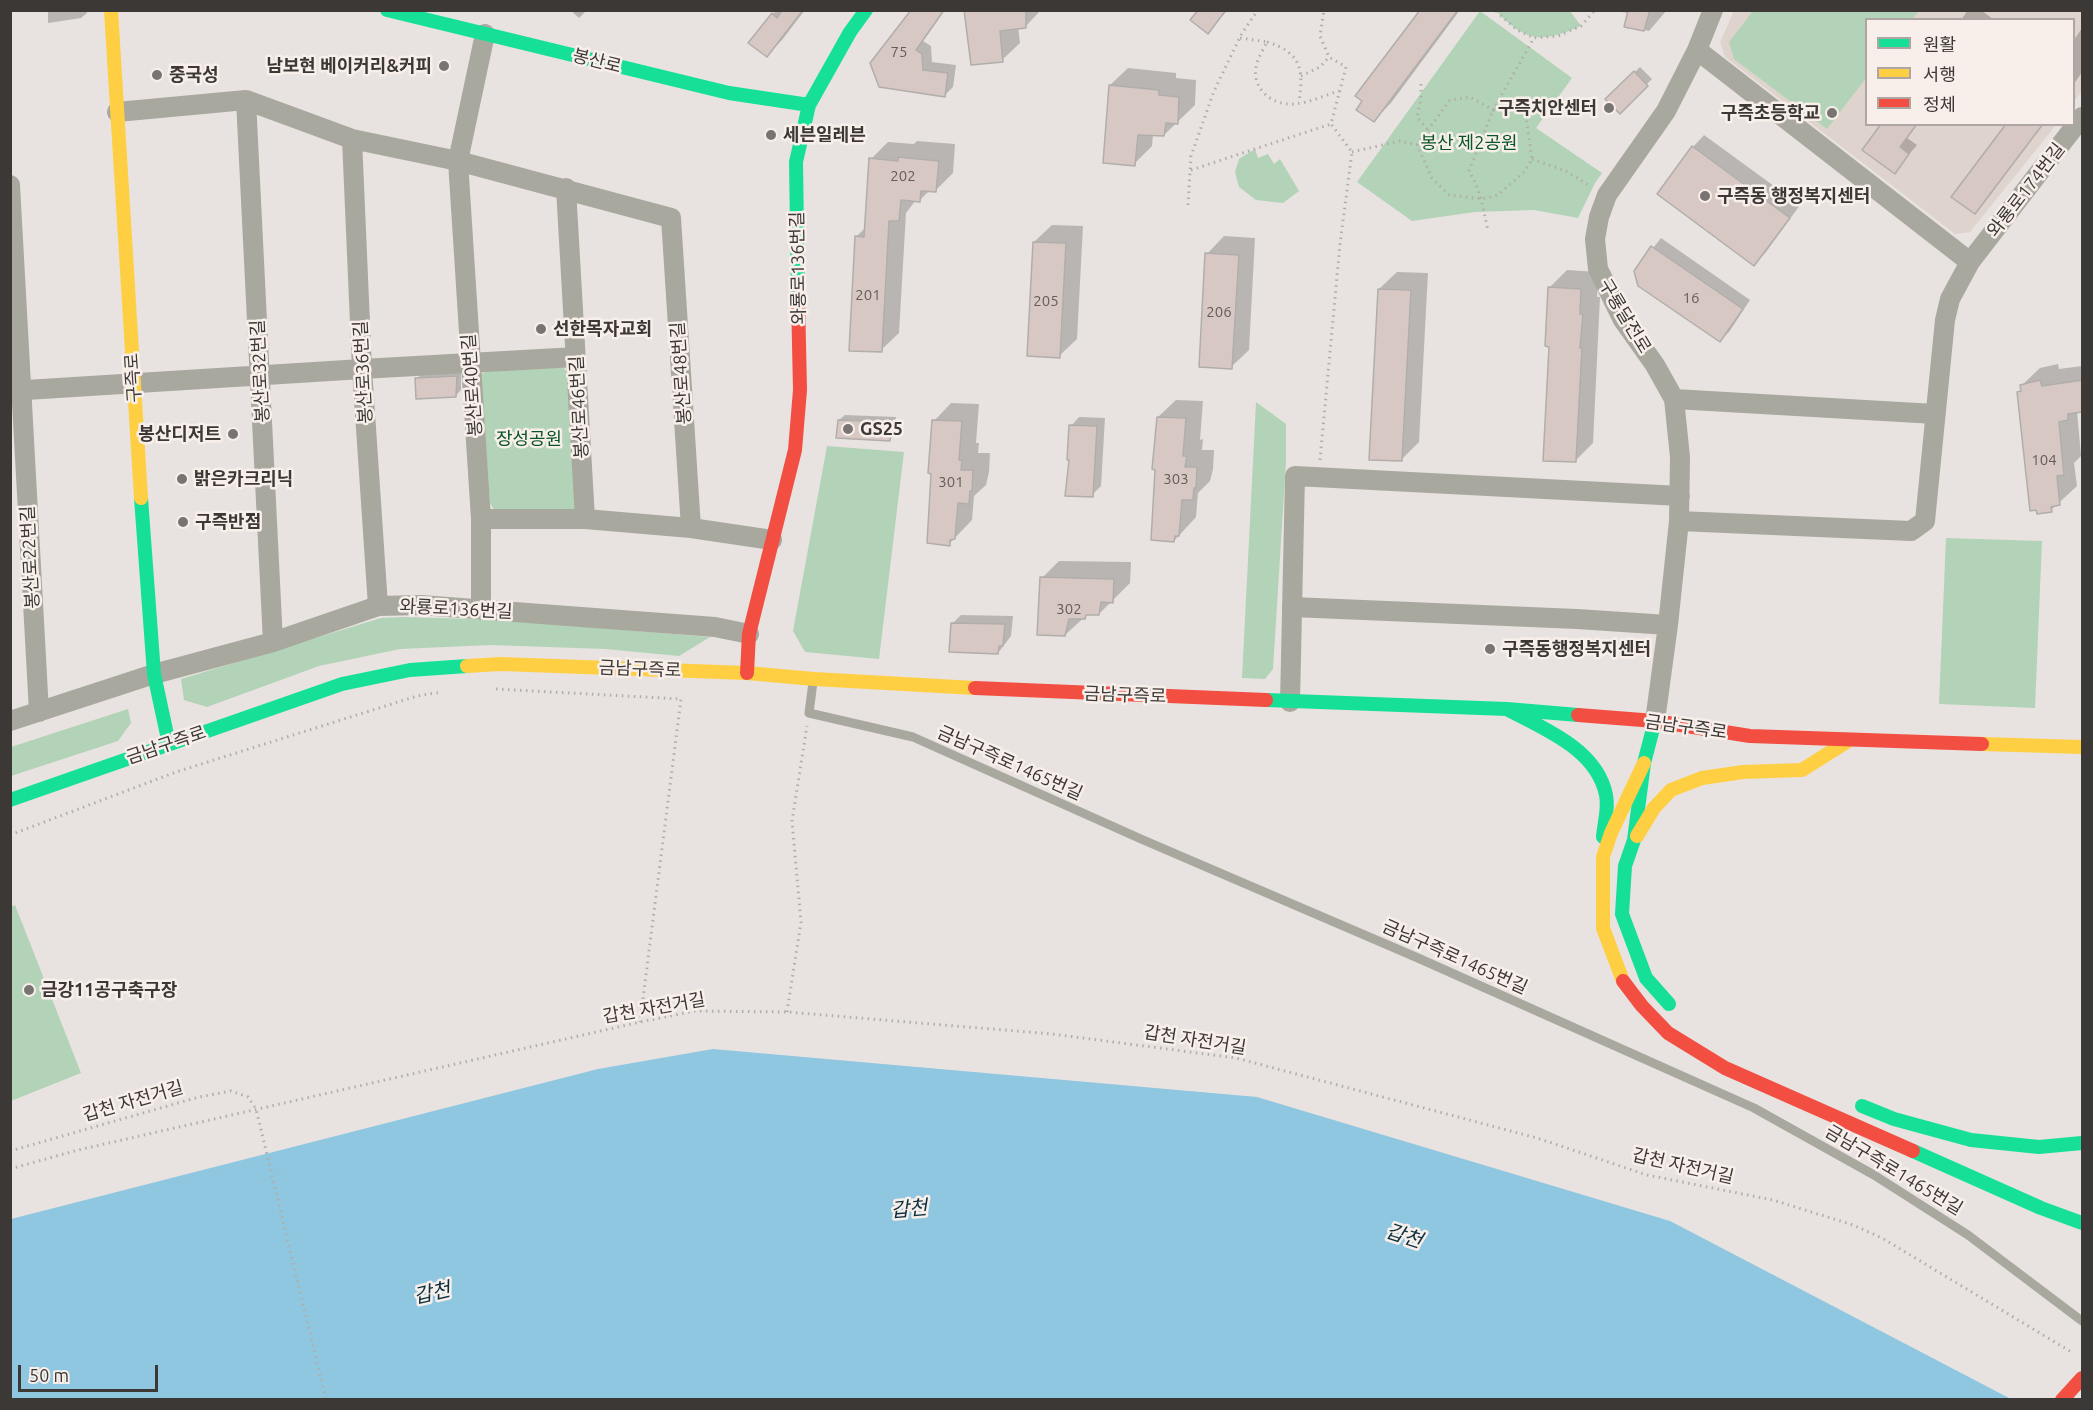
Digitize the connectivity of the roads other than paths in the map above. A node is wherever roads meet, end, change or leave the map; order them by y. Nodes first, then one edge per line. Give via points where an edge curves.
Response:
1 (111, 10) edge
2 (387, 10) edge
3 (866, 10) edge
4 (1713, 10) edge
5 (485, 34) junction
6 (1697, 51) junction
7 (246, 100) junction
8 (808, 105) junction
9 (117, 112) junction
10 (2082, 117) edge
11 (352, 139) junction
12 (458, 161) junction
13 (10, 185) edge
14 (566, 188) junction
15 (1970, 262) junction
16 (576, 357) junction
17 (470, 364) junction
18 (362, 369) junction
19 (260, 375) junction
20 (133, 384) junction
21 (16, 391) edge
22 (1674, 399) junction
23 (1935, 414) junction
24 (1680, 496) junction
25 (481, 519) junction
26 (585, 519) junction
27 (1678, 521) junction
28 (691, 528) junction
29 (772, 540) junction
30 (378, 606) junction
31 (1292, 607) junction
32 (481, 610) junction
33 (1668, 625) junction
34 (750, 634) junction
35 (273, 642) junction
36 (747, 673) junction
37 (154, 674) junction
38 (814, 679) junction
39 (1290, 702) junction
40 (1507, 709) junction
41 (39, 712) junction
42 (10, 721) edge
43 (1655, 721) junction
44 (1848, 741) junction
45 (169, 744) junction
46 (2082, 747) edge
47 (1644, 763) junction
48 (10, 800) edge
49 (1634, 840) junction
50 (1603, 856) junction
51 (1681, 1017) dead end
52 (1853, 1102) dead end
53 (2082, 1143) edge
54 (2082, 1222) edge
55 (2082, 1321) edge
56 (2082, 1378) edge
57 (2062, 1400) edge

1 - 9 main road, 구즉로
2 - 5 main road, 봉산로
3 - 8 main road, 와룡로136번길
4 - 6 street, 구룡달전로
5 - 8 main road, 봉산로 via 729,93
5 - 12 street, 봉산로40번길
6 - 15 street
6 - 22 street, 구룡달전로 via 1666,111 1606,195 1595,239 1598,269 1623,320
7 - 9 street
7 - 11 street
7 - 19 street, 봉산로32번길
8 - 29 main road, 와룡로136번길 via 796,162 800,390 795,450
9 - 20 main road, 구즉로
10 - 15 street, 와룡로174번길
11 - 12 street
11 - 18 street, 봉산로36번길
12 - 14 street
12 - 17 street, 봉산로40번길
13 - 21 street, 봉산로22번길
14 - 16 street, 봉산로46번길
14 - 28 street, 봉산로48번길 via 671,218
15 - 23 street, 와룡로174번길 via 1950,298 1944,320
16 - 17 street
16 - 26 street, 봉산로46번길
17 - 18 street
17 - 25 street, 봉산로40번길
18 - 19 street
18 - 30 street, 봉산로36번길
19 - 20 street
19 - 35 street, 봉산로32번길
20 - 21 street
20 - 37 main road, 구즉로
21 - 41 street, 봉산로22번길
22 - 23 street
22 - 24 street, 구룡달전로
23 - 27 street, 와룡로174번길 via 1925,521 1911,531
24 - 27 street, 구룡달전로
24 - 31 street via 1295,476
25 - 26 street
25 - 32 street, 봉산로40번길
26 - 28 street
27 - 33 street, 구룡달전로
28 - 29 street
29 - 34 main road, 와룡로136번길
30 - 32 street, 와룡로136번길
30 - 35 street, 와룡로136번길
31 - 33 street
31 - 39 street
32 - 34 street, 와룡로136번길 via 716,627
33 - 43 street, 구룡달전로
34 - 36 main road, 와룡로136번길
35 - 37 street, 와룡로136번길
36 - 38 main road, 금남구즉로
36 - 45 main road, 금남구즉로 via 501,664 410,670 342,684
37 - 41 street, 와룡로136번길
37 - 45 main road, 구즉로
38 - 39 main road, 금남구즉로
38 - 55 lane, 금남구즉로1465번길 via 809,713 913,737 1754,1108 1874,1175 1968,1235
39 - 40 main road, 금남구즉로
40 - 43 main road, 금남구즉로
40 - 50 main road via 1566,742 1596,770 1606,796
41 - 42 street, 와룡로136번길
43 - 44 main road, 금남구즉로 via 1750,736
43 - 47 main road
44 - 46 main road, 금남구즉로
44 - 49 main road via 1802,771 1743,771 1702,778 1671,790
45 - 48 main road, 금남구즉로
47 - 49 main road
47 - 50 main road
49 - 51 main road via 1625,866 1622,915 1646,978
50 - 54 main road via 1603,928 1621,979 1668,1033 1735,1072 2041,1208
52 - 53 main road via 1894,1119 1971,1140 2039,1147
56 - 57 main road

